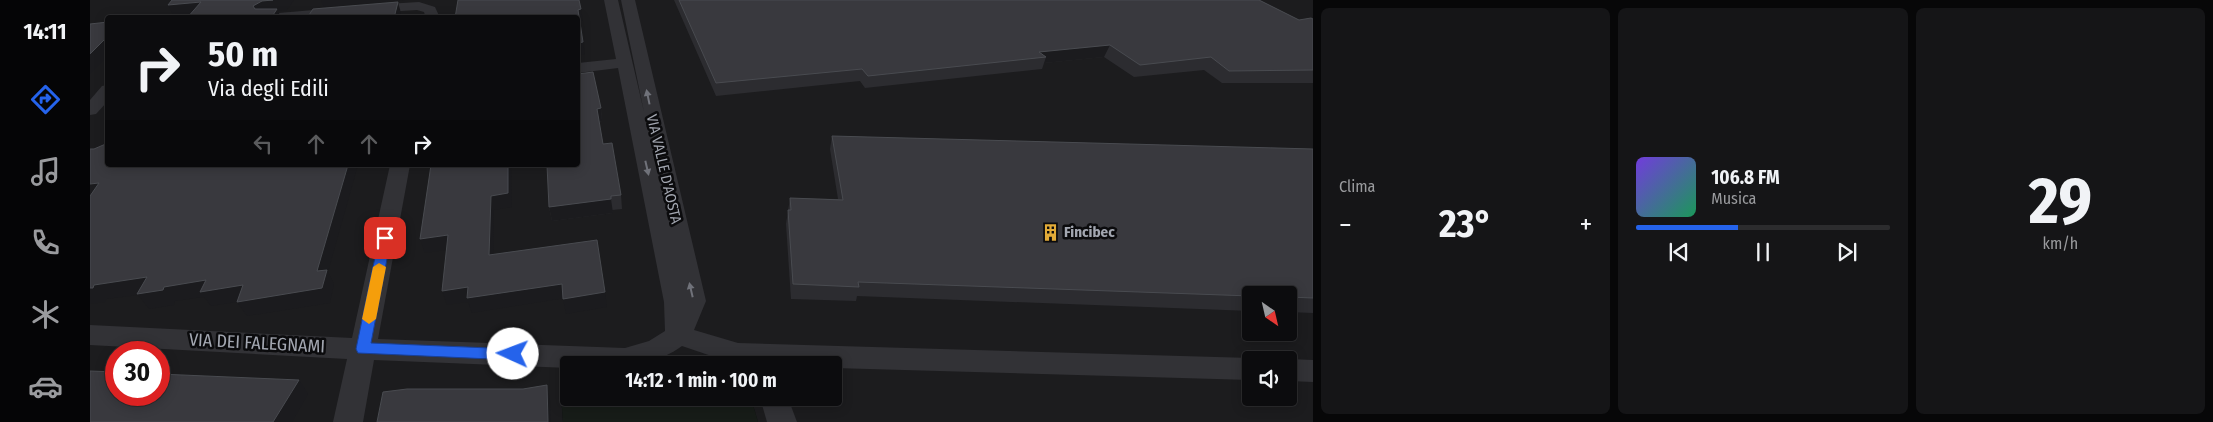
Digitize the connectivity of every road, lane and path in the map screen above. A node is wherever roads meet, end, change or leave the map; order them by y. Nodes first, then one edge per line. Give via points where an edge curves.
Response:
1 (611, 0) edge
2 (628, 0) edge
3 (302, 15) edge
4 (432, 15) edge
5 (623, 63) junction
6 (580, 68) edge
7 (105, 93) edge
8 (90, 110) edge
9 (105, 117) edge
10 (90, 119) edge
11 (400, 167) edge
12 (90, 335) edge
13 (679, 335) junction
14 (363, 349) junction
15 (737, 354) junction
16 (743, 356) edge
17 (1242, 369) edge
18 (1297, 370) edge
19 (1313, 371) edge
20 (777, 406) edge
21 (348, 422) edge
22 (782, 422) edge

1 - 5 street, VIA VALLE D'AOSTA
13 -> 2 street, VIA VALLE D'AOSTA via 694,301
3 - 4 street via 408,6 420,6 430,10
5 - 6 street
5 -> 13 street, VIA VALLE D'AOSTA via 676,302
7 - 8 street
9 - 10 street
11 - 14 street
12 - 14 street, VIA DEI FALEGNAMI
13 - 14 street via 658,350 625,359
13 - 15 street
14 - 21 street
15 - 16 street
15 - 17 street
18 - 19 street
20 - 22 street

